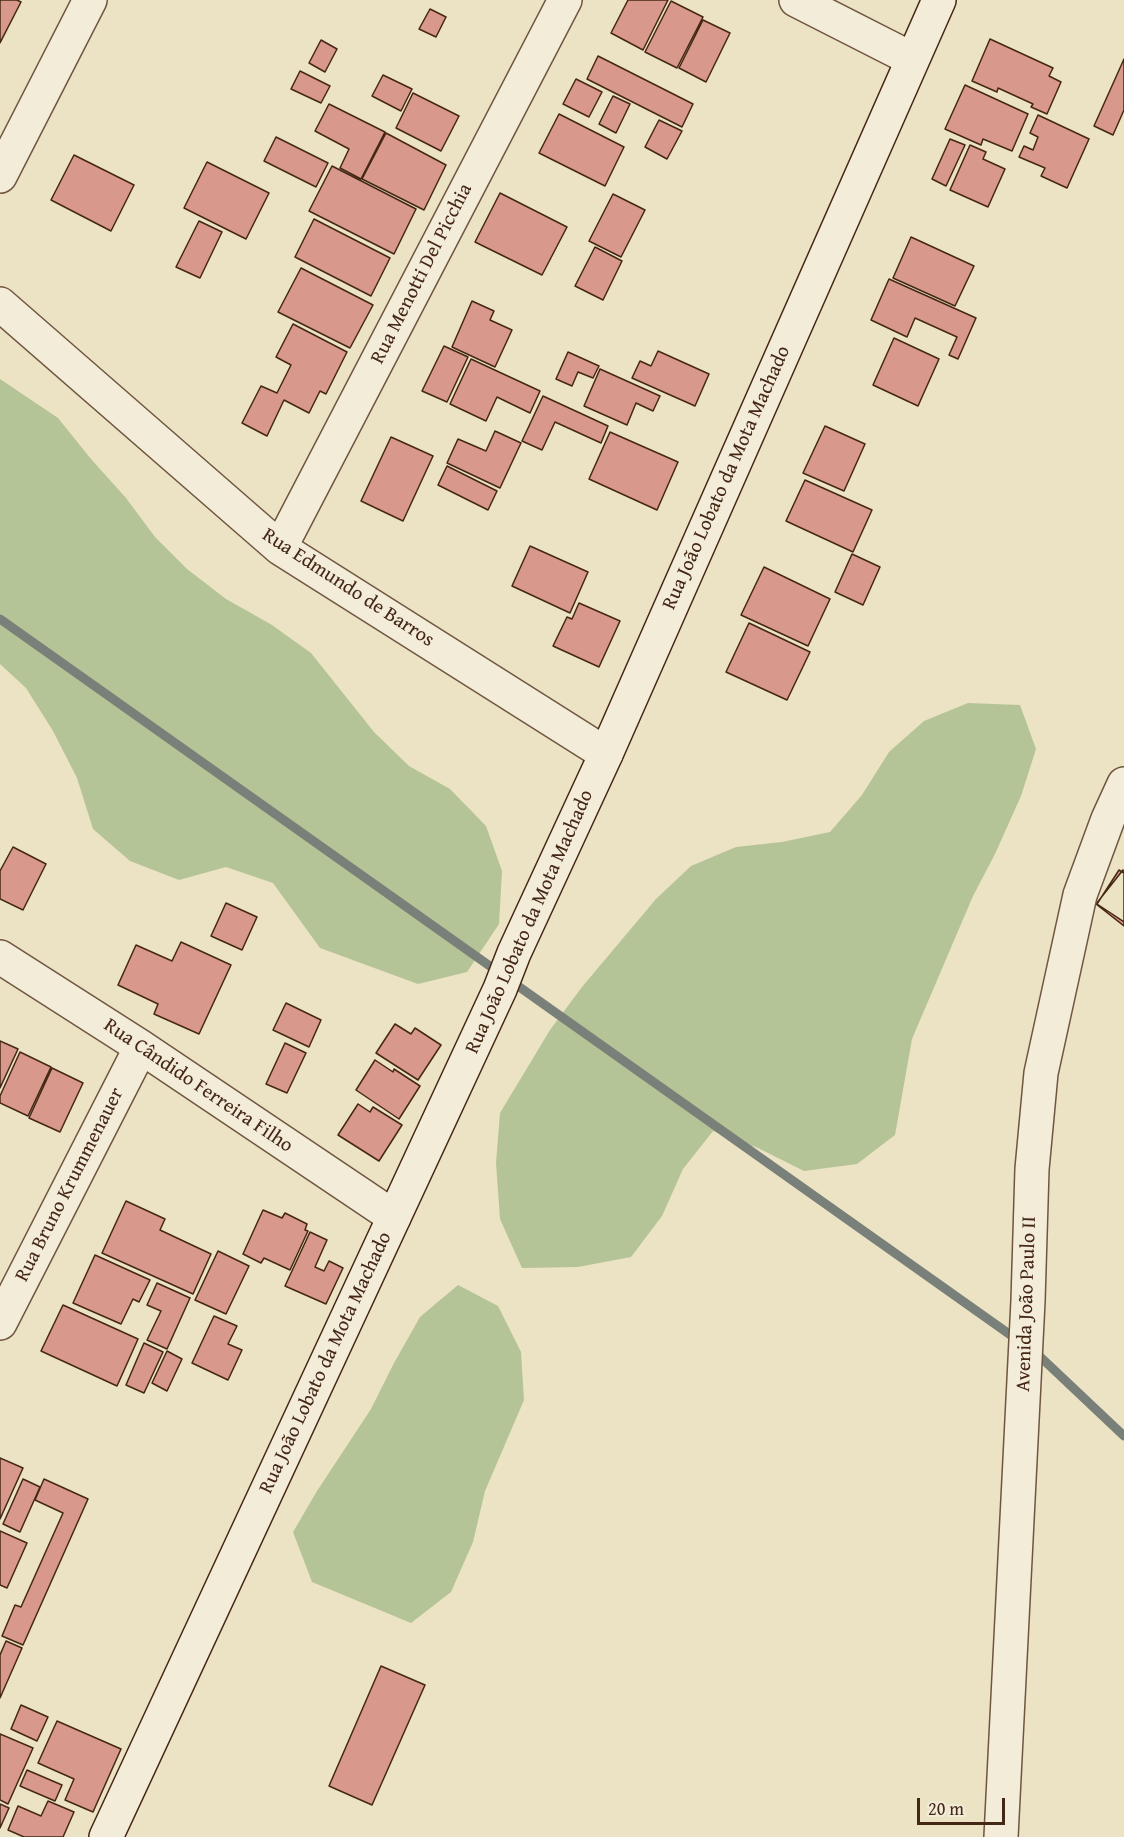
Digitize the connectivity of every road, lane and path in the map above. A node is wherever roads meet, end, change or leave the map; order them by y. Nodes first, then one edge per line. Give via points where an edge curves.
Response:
1 (90, 0) edge
2 (565, 0) edge
3 (796, 0) edge
4 (939, 0) edge
5 (912, 59) junction
6 (0, 176) edge
7 (0, 304) edge
8 (280, 548) junction
9 (606, 754) junction
10 (1124, 784) edge
11 (0, 957) edge
12 (141, 1047) junction
13 (394, 1218) junction
14 (0, 1323) edge
15 (106, 1837) edge
16 (1001, 1837) edge

1 - 6 street
2 - 8 street, Rua Menotti Del Picchia
3 - 5 street
4 - 5 street, Rua João Lobato da Mota Machado
5 - 9 street, Rua João Lobato da Mota Machado
7 - 8 street, Rua Edmundo de Barros
8 - 9 street, Rua Edmundo de Barros
9 - 13 street, Rua João Lobato da Mota Machado
10 - 16 street, Avenida João Paulo II via 1080,895 1041,1073 1032,1169
11 - 12 street, Rua Cândido Ferreira Filho
12 - 13 street, Rua Cândido Ferreira Filho
12 - 14 street, Rua Bruno Krummenauer
13 - 15 street, Rua João Lobato da Mota Machado

